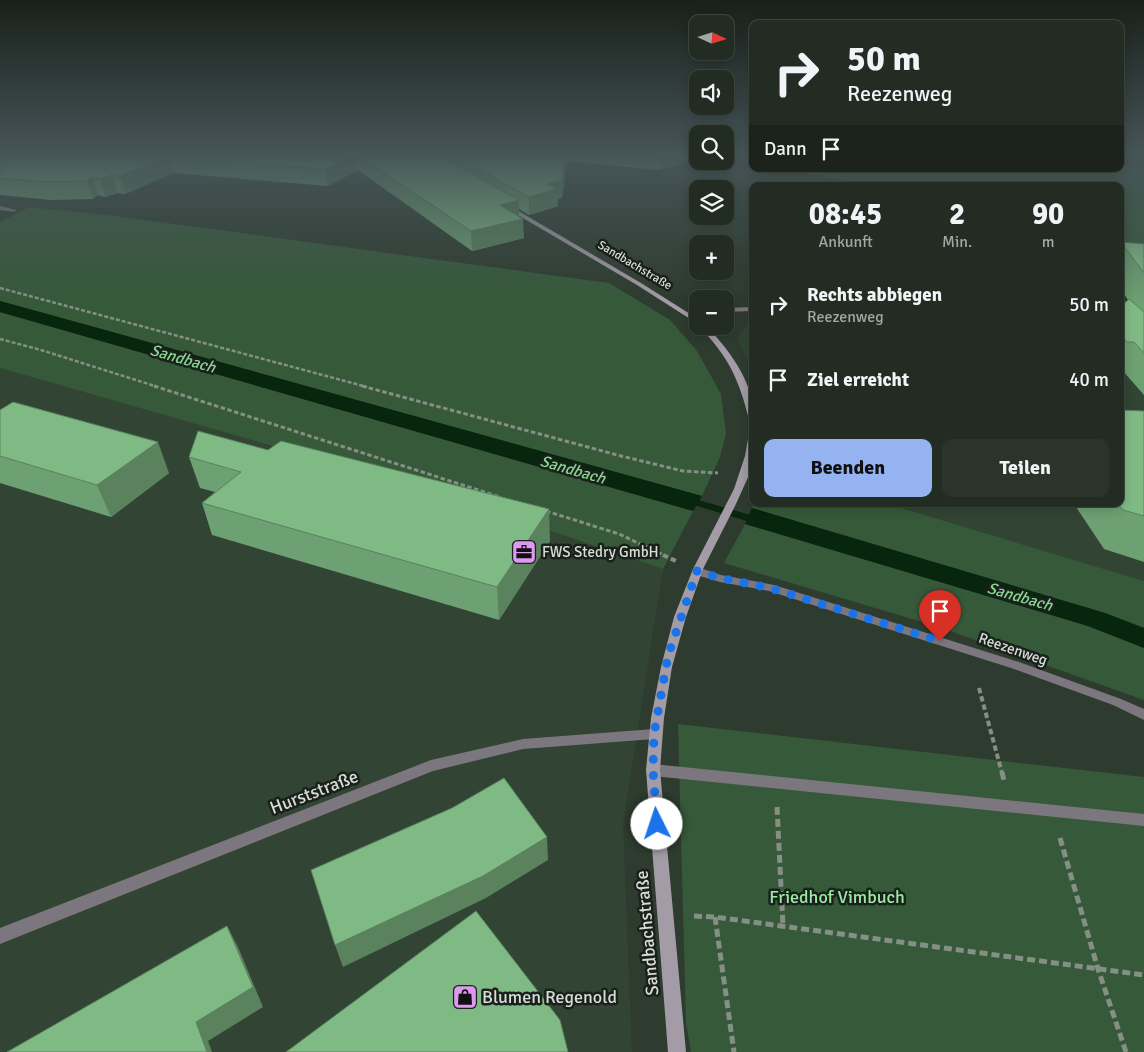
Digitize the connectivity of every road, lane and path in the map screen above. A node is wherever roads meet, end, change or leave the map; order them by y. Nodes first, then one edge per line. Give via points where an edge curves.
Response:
1 (503, 204) edge
2 (0, 208) edge
3 (14, 210) dead end
4 (0, 288) edge
5 (749, 309) edge
6 (734, 310) edge
7 (689, 315) edge
8 (711, 335) edge
9 (0, 339) edge
10 (749, 404) edge
11 (749, 454) edge
12 (745, 475) junction
13 (506, 499) edge
14 (544, 511) edge
15 (697, 571) junction
16 (980, 688) dead end
17 (1144, 715) edge
18 (654, 734) junction
19 (653, 770) junction
20 (776, 782) junction
21 (1005, 784) dead end
22 (1051, 809) junction
23 (1144, 820) edge
24 (783, 926) junction
25 (0, 936) edge
26 (1098, 969) junction
27 (1144, 975) edge
28 (677, 1052) edge
29 (734, 1052) edge
30 (1126, 1052) edge

1 - 7 street, Sandbachstraße
2 - 3 street
4 - 12 path via 630,458 683,471
5 - 6 street
8 - 10 street via 734,364
9 - 13 path
11 - 12 street, Sandbachstraße
12 - 15 street, Sandbachstraße
14 - 15 path via 619,534
15 - 17 street, Reezenweg via 770,588 1016,665
15 - 18 street, Sandbachstraße via 668,656
16 - 21 path
18 - 19 street, Sandbachstraße
18 - 25 street, Hurststraße via 523,744 431,766
19 - 20 street
19 - 28 street, Sandbachstraße
20 - 22 street
20 - 24 path
22 - 23 street
22 - 26 path
24 - 26 path
24 - 29 path via 715,917
26 - 27 path
26 - 30 path

